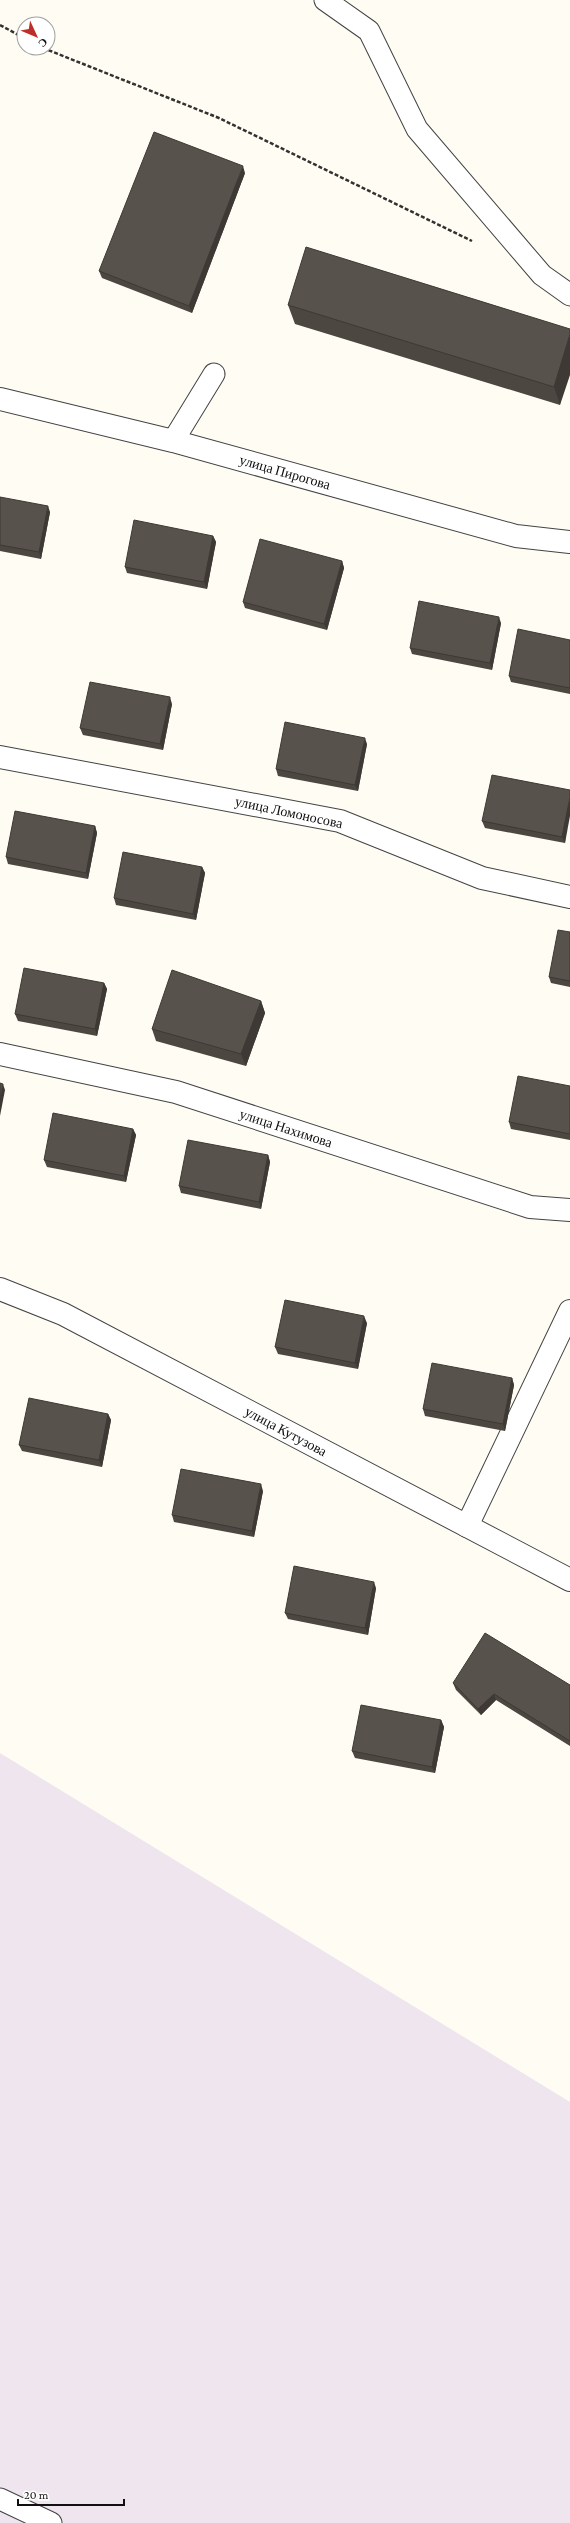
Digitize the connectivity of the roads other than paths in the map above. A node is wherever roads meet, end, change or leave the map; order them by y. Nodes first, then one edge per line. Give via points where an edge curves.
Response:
1 (325, 0) edge
2 (570, 295) edge
3 (214, 374) dead end
4 (0, 399) edge
5 (173, 441) junction
6 (570, 542) edge
7 (0, 757) edge
8 (570, 897) edge
9 (0, 1054) edge
10 (570, 1210) edge
11 (0, 1289) edge
12 (570, 1311) edge
13 (468, 1526) junction
14 (570, 1580) edge
15 (0, 2498) edge
16 (51, 2523) edge

1 - 2 lane via 369,30 417,129 542,275
3 - 5 lane
4 - 5 street, улица Пирогова
5 - 6 street, улица Пирогова via 516,536
7 - 8 street, улица Ломоносова via 340,821 482,878
9 - 10 street, улица Нахимова via 176,1092 530,1206
11 - 13 street, улица Кутузова via 63,1314
12 - 13 street
13 - 14 street, улица Кутузова
15 - 16 lane

